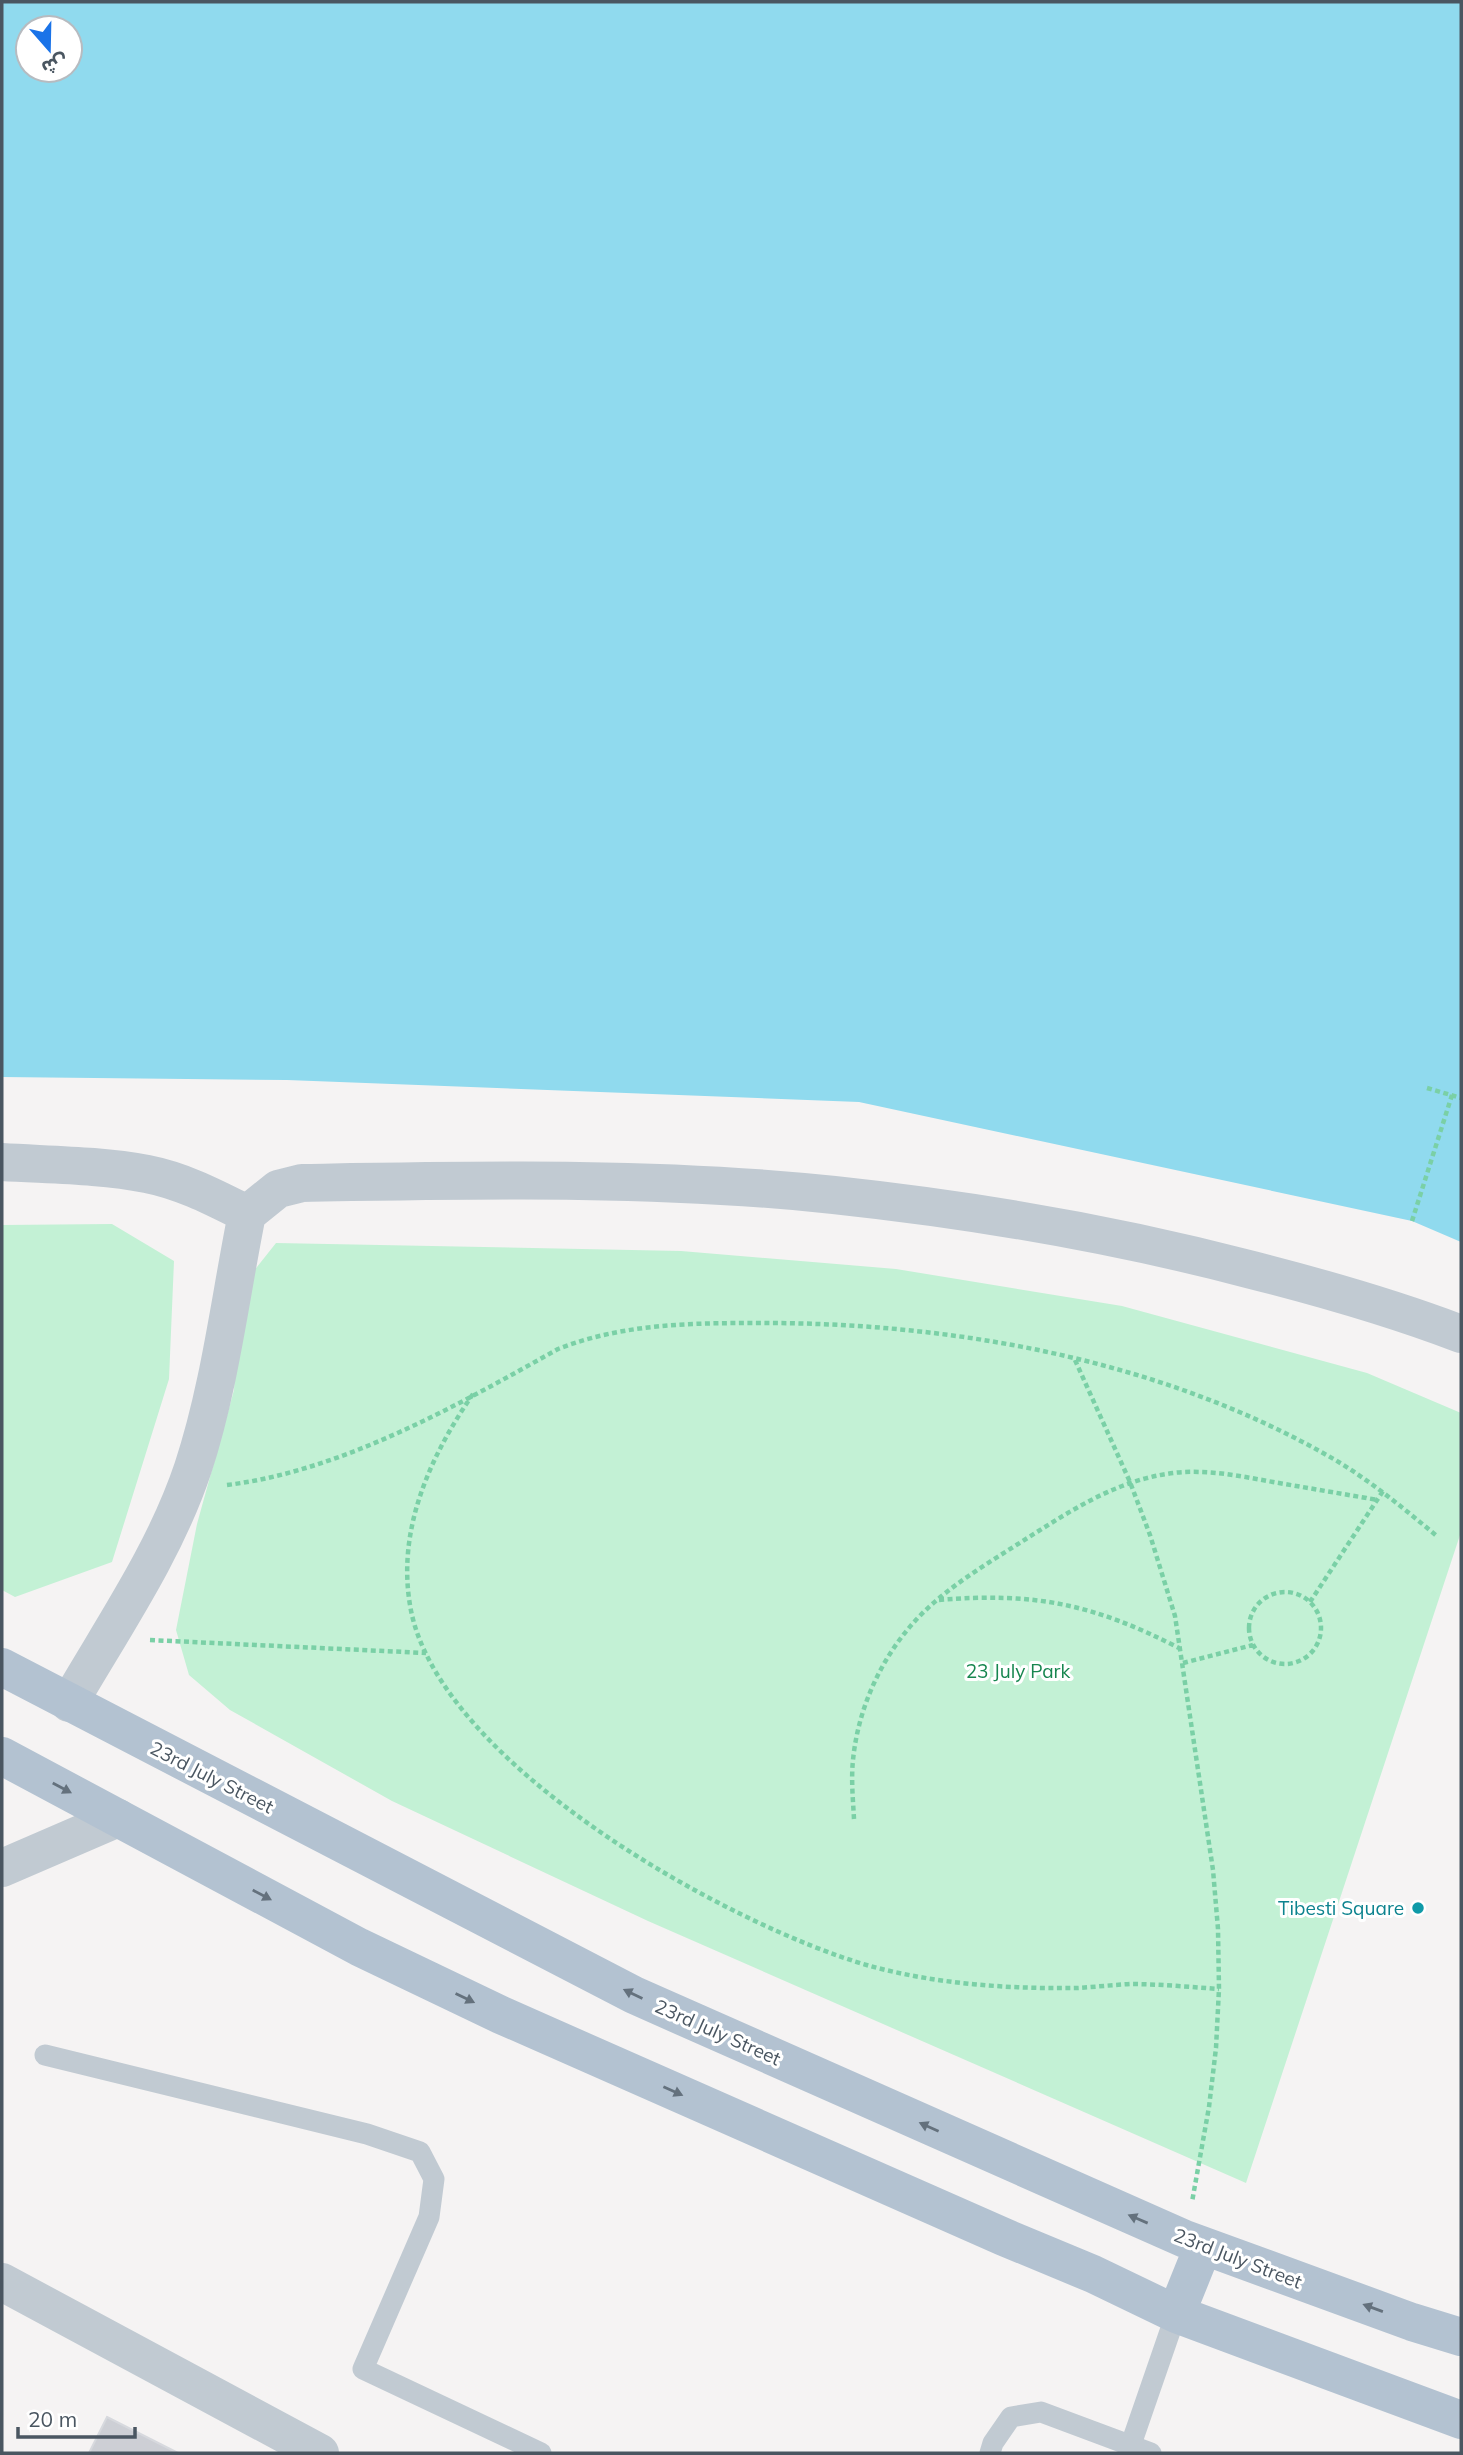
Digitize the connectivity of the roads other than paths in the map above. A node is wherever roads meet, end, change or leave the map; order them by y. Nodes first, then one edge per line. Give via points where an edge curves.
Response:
1 (2, 1162) edge
2 (247, 1214) junction
3 (1461, 1334) edge
4 (2, 1667) edge
5 (69, 1703) junction
6 (2, 1756) edge
7 (118, 1818) junction
8 (2, 1868) edge
9 (45, 2055) dead end
10 (1194, 2243) junction
11 (2, 2282) edge
12 (1176, 2314) junction
13 (1412, 2322) junction
14 (1461, 2322) edge
15 (1461, 2337) edge
16 (1461, 2420) edge
17 (1129, 2450) edge
18 (320, 2453) edge
19 (541, 2453) edge
20 (990, 2453) edge
21 (1151, 2453) edge

1 - 2 street via 148,1175 196,1189
2 - 3 street via 278,1189 302,1183 513,1180 673,1184 832,1195 1004,1218 1170,1248 1298,1281
2 - 5 street via 213,1396 184,1490 150,1563
4 - 5 main road, 23rd July Street
10 -> 5 main road, 23rd July Street via 634,1995
6 -> 7 main road
7 - 8 street
7 -> 12 main road via 359,1947 501,2015
9 - 19 lane via 367,2134 420,2152 434,2179 429,2217 363,2369
10 - 12 main road
13 -> 10 main road, 23rd July Street
11 - 18 street
12 - 16 main road
12 - 17 lane
13 - 14 street
13 - 15 main road, 23rd July Street
17 - 20 lane via 1041,2412 1011,2417
17 - 21 lane

